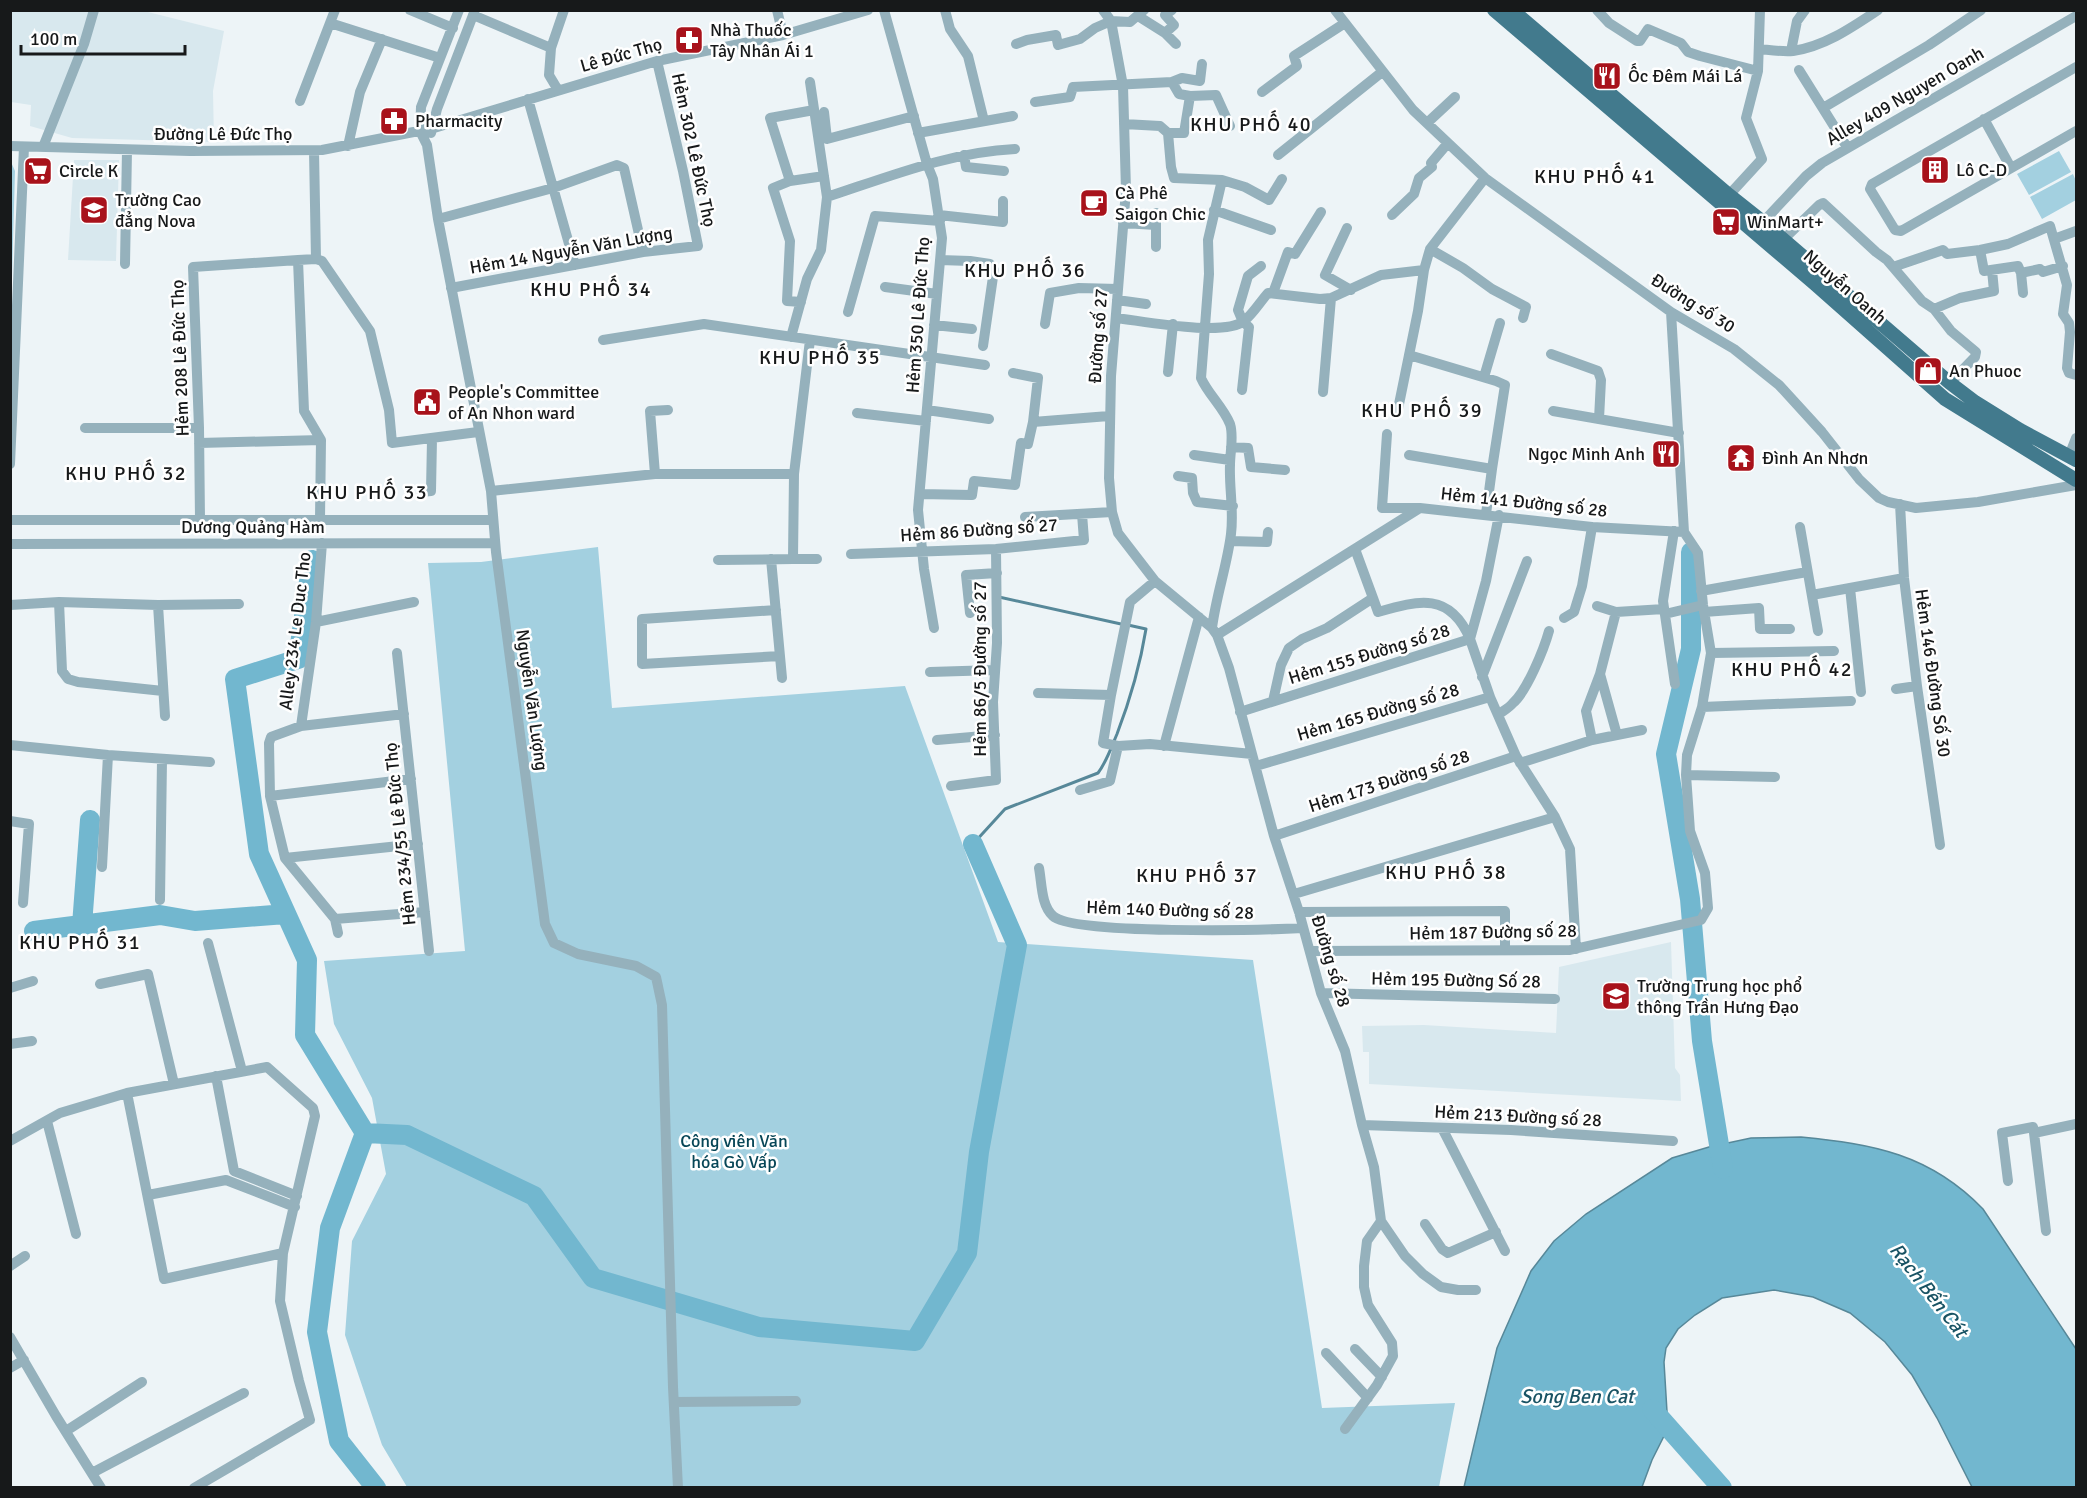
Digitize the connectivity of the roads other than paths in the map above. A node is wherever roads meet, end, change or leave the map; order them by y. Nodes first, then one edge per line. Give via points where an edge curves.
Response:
1 (94, 10) edge
2 (334, 10) edge
3 (410, 10) edge
4 (459, 10) edge
5 (564, 10) edge
6 (777, 10) edge
7 (867, 10) edge
8 (884, 10) edge
9 (945, 10) edge
10 (1103, 10) edge
11 (1172, 10) edge
12 (1335, 10) edge
13 (1494, 10) edge
14 (1512, 10) edge
15 (1597, 10) edge
16 (1760, 10) edge
17 (1805, 10) edge
18 (1878, 10) edge
19 (1981, 10) edge
20 (474, 13) edge
21 (1141, 13) edge
22 (2076, 13) edge
23 (835, 15) edge
24 (1111, 21) junction
25 (330, 22) junction
26 (1345, 23) junction
27 (453, 28) junction
28 (1165, 33) junction
29 (783, 35) junction
30 (382, 39) junction
31 (1016, 44) dead end
32 (1176, 44) dead end
33 (551, 48) junction
34 (1760, 49) junction
35 (1791, 51) junction
36 (440, 58) junction
37 (657, 62) junction
38 (1202, 64) dead end
39 (2076, 67) edge
40 (1799, 70) dead end
41 (1758, 71) junction
42 (1382, 72) junction
43 (810, 82) dead end
44 (1172, 82) junction
45 (1123, 86) junction
46 (558, 90) junction
47 (1262, 92) dead end
48 (1190, 96) junction
49 (1455, 97) dead end
50 (528, 99) junction
51 (300, 100) dead end
52 (1035, 102) dead end
53 (1823, 108) junction
54 (819, 111) junction
55 (914, 116) junction
56 (1013, 116) dead end
57 (982, 117) dead end
58 (1984, 119) junction
59 (1426, 123) junction
60 (1124, 124) junction
61 (1230, 126) dead end
62 (434, 128) junction
63 (420, 130) junction
64 (2076, 131) edge
65 (918, 133) junction
66 (1168, 133) junction
67 (1448, 143) junction
68 (427, 145) junction
69 (10, 146) edge
70 (348, 146) junction
71 (24, 147) junction
72 (43, 147) junction
73 (1847, 147) junction
74 (1015, 149) dead end
75 (127, 150) junction
76 (314, 151) junction
77 (964, 154) junction
78 (1278, 155) dead end
79 (927, 164) junction
80 (2011, 168) junction
81 (1004, 171) dead end
82 (824, 176) junction
83 (1485, 178) junction
84 (1282, 179) dead end
85 (1222, 180) junction
86 (790, 181) junction
87 (553, 188) junction
88 (1729, 195) junction
89 (826, 197) junction
90 (1003, 201) dead end
91 (1214, 210) junction
92 (1322, 212) dead end
93 (1156, 213) dead end
94 (1392, 215) dead end
95 (939, 218) junction
96 (438, 219) junction
97 (1763, 222) junction
98 (1124, 223) junction
99 (1156, 225) junction
100 (1347, 228) dead end
101 (1271, 230) dead end
102 (2076, 231) edge
103 (1784, 239) junction
104 (2054, 239) junction
105 (698, 246) joint
106 (1156, 247) dead end
107 (1430, 249) junction
108 (1980, 250) junction
109 (643, 252) junction
110 (316, 259) junction
111 (298, 260) junction
112 (940, 261) junction
113 (125, 264) dead end
114 (575, 265) junction
115 (1261, 266) dead end
116 (2063, 266) junction
117 (1893, 267) junction
118 (1424, 270) junction
119 (1992, 270) junction
120 (2021, 273) junction
121 (885, 287) dead end
122 (451, 288) junction
123 (1118, 289) junction
124 (1350, 290) junction
125 (1273, 293) junction
126 (2023, 293) dead end
127 (937, 294) junction
128 (1331, 298) junction
129 (1117, 300) junction
130 (801, 302) junction
131 (1146, 304) dead end
132 (1934, 309) junction
133 (848, 312) dead end
134 (1671, 312) junction
135 (1116, 318) junction
136 (1523, 318) dead end
137 (1243, 322) junction
138 (1500, 323) dead end
139 (1045, 324) dead end
140 (1173, 324) junction
141 (934, 325) junction
142 (972, 329) dead end
143 (1205, 329) junction
144 (791, 337) junction
145 (603, 340) dead end
146 (810, 340) junction
147 (983, 346) dead end
148 (1551, 354) dead end
149 (1409, 355) junction
150 (932, 357) junction
151 (985, 365) dead end
152 (1168, 372) dead end
153 (1013, 373) dead end
154 (2076, 375) edge
155 (1484, 377) junction
156 (1950, 383) junction
157 (1242, 390) dead end
158 (1323, 392) dead end
159 (669, 410) dead end
160 (1553, 411) dead end
161 (857, 413) dead end
162 (1397, 414) dead end
163 (927, 415) junction
164 (1109, 416) junction
165 (989, 419) dead end
166 (1599, 419) junction
167 (1033, 422) junction
168 (85, 428) dead end
169 (199, 428) junction
170 (478, 432) junction
171 (1679, 433) junction
172 (1387, 434) dead end
173 (2076, 438) edge
174 (432, 439) junction
175 (321, 440) junction
176 (200, 443) junction
177 (1231, 447) junction
178 (1194, 455) dead end
179 (1409, 455) dead end
180 (2073, 458) edge
181 (1230, 460) junction
182 (11, 463) edge
183 (1492, 469) junction
184 (1285, 470) dead end
185 (656, 474) junction
186 (794, 474) junction
187 (1178, 476) dead end
188 (2076, 486) edge
189 (491, 491) junction
190 (422, 492) dead end
191 (920, 494) junction
192 (1900, 504) junction
193 (1233, 506) junction
194 (1420, 508) junction
195 (1112, 512) junction
196 (1082, 514) junction
197 (1486, 514) junction
198 (1499, 516) junction
199 (1025, 517) dead end
200 (200, 519) junction
201 (320, 519) junction
202 (10, 520) edge
203 (494, 520) junction
204 (1592, 527) junction
205 (1800, 527) dead end
206 (1679, 531) junction
207 (1268, 532) dead end
208 (1230, 541) junction
209 (322, 543) junction
210 (495, 543) junction
211 (10, 544) edge
212 (996, 549) junction
213 (1355, 549) junction
214 (922, 552) junction
215 (851, 554) dead end
216 (771, 559) junction
217 (794, 559) junction
218 (817, 559) dead end
219 (718, 560) dead end
220 (1527, 561) dead end
221 (1808, 572) junction
222 (997, 573) junction
223 (1904, 578) junction
224 (1155, 581) junction
225 (1850, 588) junction
226 (1701, 591) junction
227 (1812, 595) junction
228 (1373, 598) junction
229 (58, 602) junction
230 (414, 602) dead end
231 (239, 604) dead end
232 (10, 605) edge
233 (158, 605) junction
234 (1597, 606) dead end
235 (1701, 607) junction
236 (776, 610) junction
237 (1616, 612) junction
238 (1664, 612) junction
239 (970, 613) dead end
240 (1199, 617) junction
241 (1564, 618) dead end
242 (316, 622) junction
243 (934, 627) dead end
244 (1549, 630) dead end
245 (1790, 630) dead end
246 (1818, 631) dead end
247 (1215, 632) junction
248 (1470, 639) junction
249 (1834, 651) dead end
250 (397, 652) dead end
251 (1711, 653) junction
252 (780, 656) junction
253 (995, 670) junction
254 (930, 672) dead end
255 (1600, 674) junction
256 (1482, 677) junction
257 (782, 678) dead end
258 (1675, 684) dead end
259 (1917, 686) junction
260 (1896, 689) dead end
261 (163, 691) junction
262 (1861, 692) dead end
263 (1038, 693) dead end
264 (1111, 695) junction
265 (1490, 697) junction
266 (1273, 701) junction
267 (1851, 701) dead end
268 (1701, 707) junction
269 (1240, 712) junction
270 (404, 714) junction
271 (1498, 715) junction
272 (165, 716) dead end
273 (301, 726) junction
274 (1642, 730) dead end
275 (995, 735) junction
276 (1617, 735) junction
277 (937, 740) dead end
278 (1592, 740) junction
279 (10, 745) edge
280 (1118, 746) junction
281 (1164, 746) junction
282 (1252, 754) junction
283 (108, 756) junction
284 (162, 759) junction
285 (1518, 760) junction
286 (210, 762) dead end
287 (1256, 766) junction
288 (1686, 775) junction
289 (1775, 777) dead end
290 (411, 779) junction
291 (951, 786) dead end
292 (1080, 790) dead end
293 (270, 796) junction
294 (1556, 817) junction
295 (10, 821) edge
296 (1274, 836) junction
297 (418, 844) junction
298 (1940, 845) dead end
299 (285, 858) junction
300 (102, 867) dead end
301 (1039, 868) dead end
302 (1294, 894) junction
303 (160, 900) dead end
304 (23, 903) dead end
305 (425, 912) junction
306 (1299, 912) junction
307 (335, 919) junction
308 (1303, 928) junction
309 (338, 933) dead end
310 (208, 943) dead end
311 (1576, 949) junction
312 (1505, 950) junction
313 (429, 951) dead end
314 (1310, 951) junction
315 (33, 981) dead end
316 (100, 984) dead end
317 (10, 988) edge
318 (1321, 993) junction
319 (1555, 999) dead end
320 (32, 1041) dead end
321 (10, 1044) edge
322 (242, 1071) junction
323 (216, 1076) junction
324 (174, 1084) junction
325 (127, 1094) junction
326 (47, 1121) junction
327 (2076, 1124) edge
328 (1362, 1125) junction
329 (1442, 1128) junction
330 (2034, 1133) junction
331 (10, 1141) edge
332 (1673, 1141) dead end
333 (234, 1171) junction
334 (226, 1180) junction
335 (2008, 1181) dead end
336 (148, 1195) junction
337 (297, 1196) junction
338 (295, 1207) junction
339 (1381, 1221) junction
340 (1425, 1224) dead end
341 (2046, 1231) dead end
342 (1496, 1232) junction
343 (76, 1234) dead end
344 (1505, 1251) dead end
345 (283, 1253) junction
346 (26, 1256) dead end
347 (10, 1266) edge
348 (1476, 1290) dead end
349 (10, 1336) edge
350 (1355, 1349) dead end
351 (1326, 1353) dead end
352 (24, 1360) junction
353 (10, 1368) edge
354 (1382, 1377) junction
355 (142, 1382) dead end
356 (244, 1393) dead end
357 (1368, 1398) junction
358 (796, 1401) dead end
359 (674, 1402) junction
360 (1345, 1429) dead end
361 (66, 1431) junction
362 (92, 1473) junction
363 (101, 1488) edge
364 (194, 1488) edge
365 (678, 1488) edge

1 - 72 street
2 - 25 street
3 - 27 street
4 - 27 street
5 - 33 street
6 - 29 street
7 - 23 street, Lê Đức Thọ
8 - 55 street, Hẻm 350 Lê Đức Thọ
9 - 57 street via 950,29 968,56
10 - 24 street, Đường số 27
11 - 28 street via 1165,15 1174,25
12 - 26 street, Đường số 30
13 - 188 main road, Nguyễn Oanh via 1946,399
14 - 88 main road, Nguyễn Oanh
15 - 41 street via 1609,23 1637,40 1648,29 1681,43 1688,52
16 - 34 street
17 - 35 street via 1797,21
18 - 35 street via 1834,37
19 - 53 street
20 - 33 street
20 - 62 street via 437,109
21 - 24 street via 1130,22
21 - 28 street
22 - 73 street, Alley 409 Nguyen Oanh
23 - 29 street, Lê Đức Thọ
24 - 31 street via 1080,39 1058,45 1056,35
24 - 45 street, Đường số 27
25 - 30 street
25 - 51 street
26 - 42 street, Đường số 30
26 - 47 street via 1294,56 1297,66
27 - 36 street
28 - 32 street
29 - 37 street, Lê Đức Thọ
30 - 36 street
30 - 70 street via 360,92
33 - 46 street via 549,75
34 - 35 street
34 - 41 street
36 - 63 street via 421,107
37 - 46 street, Lê Đức Thọ
37 - 105 street, Hẻm 302 Lê Đức Thọ
38 - 44 street via 1200,81 1178,78
39 - 58 street
40 - 53 street
41 - 88 street via 1746,118 1762,159
42 - 59 street, Đường số 30
42 - 78 street
43 - 54 street
44 - 45 street
44 - 48 street via 1179,94
45 - 52 street via 1073,87 1070,97
45 - 60 street, Đường số 27
46 - 50 street, Lê Đức Thọ
48 - 61 street via 1216,95
48 - 66 street via 1184,133
49 - 59 street
50 - 62 street, Lê Đức Thọ
50 - 87 street
53 - 73 street
54 - 55 street via 827,139
54 - 82 street
54 - 86 street via 770,118
55 - 65 street, Hẻm 350 Lê Đức Thọ
56 - 65 street
58 - 80 street
58 - 80 street via 1872,184 1870,189 1895,230 1901,231
59 - 67 street, Đường số 30
60 - 66 street via 1160,126
60 - 98 street, Đường số 27
62 - 63 street, Lê Đức Thọ
62 - 68 street
63 - 68 street, Nguyễn Văn Lượng
63 - 70 street, Đường Lê Đức Thọ
64 - 80 street
65 - 79 street, Hẻm 350 Lê Đức Thọ
66 - 85 street via 1174,178
67 - 83 street, Đường số 30
67 - 94 street via 1419,178 1414,194
68 - 96 street, Nguyễn Văn Lượng
69 - 71 street
70 - 76 street, Đường Lê Đức Thọ
71 - 72 street, Đường Lê Đức Thọ
71 - 182 street
72 - 75 street, Đường Lê Đức Thọ
73 - 97 street, Alley 409 Nguyen Oanh via 1806,176
74 - 77 street
75 - 76 street, Đường Lê Đức Thọ
75 - 113 street
76 - 110 street
77 - 79 street
77 - 81 street via 966,167
79 - 89 street
79 - 95 street, Hẻm 350 Lê Đức Thọ
82 - 86 street
82 - 89 street
83 - 107 street
83 - 134 street, Đường số 30
84 - 85 street via 1269,200
85 - 91 street
86 - 130 street via 773,188 790,241 787,301
87 - 96 street
87 - 109 street via 616,165 624,168
87 - 114 street
88 - 97 main road, Nguyễn Oanh
89 - 130 street via 821,250
90 - 95 street via 1003,222
91 - 101 street
91 - 143 street via 1208,240
92 - 125 street via 1295,254 1287,252
93 - 99 street
95 - 112 street, Hẻm 350 Lê Đức Thọ
95 - 133 street via 875,216
96 - 122 street, Nguyễn Văn Lượng
97 - 103 main road, Nguyễn Oanh
98 - 99 street
98 - 123 street, Đường số 27
99 - 106 street
100 - 124 street via 1326,274
102 - 104 street
103 - 117 street via 1823,203
103 - 156 main road, Nguyễn Oanh
104 - 108 street via 2049,225
104 - 116 street
105 - 109 street, Hẻm 14 Nguyễn Văn Lượng
107 - 118 street
107 - 136 street via 1526,307
108 - 117 street via 1947,254 1943,250
108 - 119 street via 1983,271
109 - 114 street, Hẻm 14 Nguyễn Văn Lượng
110 - 111 street
110 - 174 street via 322,261 370,331 392,443
111 - 169 street, Hẻm 208 Lê Đức Thọ via 193,267
111 - 175 street via 304,411
112 - 127 street, Hẻm 350 Lê Đức Thọ
112 - 147 street via 990,264 994,270
114 - 122 street, Hẻm 14 Nguyễn Văn Lượng
115 - 137 street via 1248,276 1238,310
116 - 120 street
116 - 154 street via 2067,285 2063,314 2070,332 2067,368
117 - 132 street via 1922,302
118 - 124 street via 1381,274
118 - 149 street
119 - 120 street via 2018,266
119 - 132 street via 1994,291 1960,298
120 - 126 street
121 - 127 street
122 - 170 street, Nguyễn Văn Lượng
123 - 129 street, Đường số 27
123 - 139 street via 1050,292
124 - 128 street
125 - 128 street
125 - 137 street via 1268,292
127 - 141 street, Hẻm 350 Lê Đức Thọ
128 - 158 street
129 - 131 street
129 - 135 street, Đường số 27
130 - 144 street
132 - 156 street via 1951,331 1976,352
134 - 171 street
134 - 192 street, Đường số 30 via 1734,349 1779,385 1858,479 1879,498
135 - 140 street
135 - 164 street, Đường số 27
137 - 143 street
137 - 157 street via 1249,327
138 - 155 street
140 - 143 street
140 - 152 street
141 - 142 street
141 - 150 street, Hẻm 350 Lê Đức Thọ
143 - 177 street via 1200,378 1225,413 1231,427
144 - 145 street via 704,324
144 - 146 street
146 - 150 street
146 - 186 street
148 - 166 street via 1598,371
149 - 155 street
149 - 162 street
150 - 151 street
150 - 163 street, Hẻm 350 Lê Đức Thọ
153 - 167 street via 1038,378
155 - 183 street via 1505,385
156 - 180 main road, Nguyễn Oanh via 2020,430
159 - 185 street via 650,411
160 - 166 street
161 - 163 street
163 - 165 street
163 - 191 street, Hẻm 350 Lê Đức Thọ
164 - 167 street
164 - 195 street, Đường số 27
166 - 171 street
167 - 191 street via 1028,444 1021,443 1015,485 974,481 972,495
168 - 169 street
169 - 176 street, Hẻm 208 Lê Đức Thọ
170 - 174 street
170 - 189 street, Nguyễn Văn Lượng
171 - 206 street
172 - 194 street via 1382,508
173 - 180 street
174 - 190 street via 430,492
175 - 176 street
175 - 201 street
176 - 200 street, Hẻm 208 Lê Đức Thọ
177 - 181 street
177 - 184 street via 1248,448 1251,467
178 - 181 street
179 - 183 street
181 - 193 street
183 - 197 street
185 - 186 street
185 - 189 street
186 - 217 street
187 - 193 street via 1192,478 1197,502
188 - 192 street, Đường số 30 via 1978,502 1916,508
189 - 203 street, Nguyễn Văn Lượng
191 - 214 street, Hẻm 350 Lê Đức Thọ
192 - 223 street, Hẻm 146 Đường Số 30
193 - 208 street
194 - 197 street, Hẻm 141 Đường số 28
194 - 213 street, Hẻm 141 Đường số 28
195 - 196 street
195 - 224 street, Đường số 27 via 1118,533
196 - 199 street
196 - 212 street, Hẻm 86 Đường số 27 via 1084,540
197 - 198 street, Hẻm 141 Đường số 28
198 - 204 street, Hẻm 141 Đường số 28
198 - 248 street
200 - 201 street, Dương Quảng Hàm
200 - 202 street, Dương Quảng Hàm
201 - 203 street, Dương Quảng Hàm
203 - 210 street, Nguyễn Văn Lượng
204 - 206 street, Hẻm 141 Đường số 28
204 - 241 street via 1574,612
205 - 221 street
206 - 226 street via 1698,553
206 - 238 street
207 - 208 street via 1267,542
208 - 247 street via 1216,598
209 - 210 street, Dương Quảng Hàm
209 - 211 street, Dương Quảng Hàm
209 - 242 street, Alley 234 Le Duc Tho
210 - 359 street, Nguyễn Văn Lượng via 545,924 554,943 578,954 636,966 656,977 662,1005
212 - 214 street, Hẻm 86 Đường số 27
212 - 222 street, Hẻm 86/5 Đường số 27
213 - 228 street
213 - 247 street, Hẻm 141 Đường số 28
214 - 215 street, Hẻm 86 Đường số 27
214 - 243 street, Hẻm 350 Lê Đức Thọ
216 - 217 street
216 - 219 street
216 - 236 street
217 - 218 street
220 - 256 street
221 - 226 street
221 - 227 street
222 - 239 street via 966,575
222 - 253 street, Hẻm 86/5 Đường số 27
223 - 225 street
223 - 259 street, Hẻm 146 Đường Số 30
224 - 240 street, Đường số 27
224 - 264 street via 1130,602
225 - 227 street
225 - 262 street
226 - 235 street
227 - 246 street
228 - 248 street via 1378,612 1413,602 1448,609 1463,624
228 - 266 street via 1289,648
229 - 232 street
229 - 233 street
229 - 261 street via 62,671 68,679
230 - 242 street
231 - 233 street
233 - 261 street
234 - 237 street
235 - 238 street
235 - 245 street via 1759,608 1760,629
235 - 251 street
236 - 252 street
236 - 252 street via 642,620 642,664
237 - 238 street
237 - 255 street
238 - 258 street
240 - 247 street, Đường số 27
240 - 281 street
242 - 273 street, Alley 234 Le Duc Tho
244 - 271 street via 1524,689
247 - 269 street, Đường số 28
248 - 256 street, Hẻm 155 Đường số 28
248 - 266 street, Hẻm 155 Đường số 28
249 - 251 street
250 - 270 street, Hẻm 234/55 Lê Đức Thọ
251 - 268 street
252 - 257 street
253 - 254 street
253 - 275 street, Hẻm 86/5 Đường số 27
255 - 276 street
255 - 278 street via 1586,711
256 - 265 street, Hẻm 165 Đường số 28
259 - 260 street
259 - 298 street, Hẻm 146 Đường Số 30
261 - 272 street
263 - 264 street
264 - 280 street via 1103,743
265 - 271 street
265 - 287 street, Hẻm 165 Đường số 28
266 - 269 street, Hẻm 155 Đường số 28
267 - 268 street
268 - 288 street via 1687,755
269 - 282 street, Đường số 28
270 - 273 street, Hẻm 234/55 Lê Đức Thọ
270 - 290 street, Hẻm 234/55 Lê Đức Thọ
271 - 285 street
273 - 293 street, Alley 234 Le Duc Tho via 271,736
274 - 276 street, Hẻm 173 Đường số 28
275 - 277 street
275 - 291 street, Hẻm 86/5 Đường số 27 via 996,780
276 - 278 street, Hẻm 173 Đường số 28
278 - 285 street, Hẻm 173 Đường số 28
279 - 283 street
280 - 281 street
280 - 292 street via 1110,781
281 - 282 street
282 - 287 street, Đường số 28
283 - 284 street
283 - 300 street
284 - 286 street
284 - 303 street
285 - 294 street
285 - 296 street, Hẻm 173 Đường số 28
287 - 296 street, Đường số 28
288 - 289 street
288 - 311 street, Hẻm 187 Đường số 28 via 1690,831 1705,873 1708,908 1701,920
290 - 293 street
290 - 297 street, Hẻm 234/55 Lê Đức Thọ
293 - 299 street, Alley 234 Le Duc Tho
294 - 302 street
294 - 311 street via 1570,849
295 - 304 street via 30,824
296 - 302 street, Đường số 28
297 - 299 street
297 - 305 street, Hẻm 234/55 Lê Đức Thọ
299 - 307 street, Alley 234 Le Duc Tho
301 - 308 street, Hẻm 140 Đường số 28 via 1046,907 1055,918 1077,924 1181,930
302 - 306 street, Đường số 28
305 - 307 street
305 - 313 street, Hẻm 234/55 Lê Đức Thọ
306 - 308 street, Đường số 28
306 - 312 street via 1505,911
307 - 309 street, Alley 234 Le Duc Tho
308 - 314 street, Đường số 28
310 - 322 street
311 - 312 street, Hẻm 187 Đường số 28
312 - 314 street, Hẻm 187 Đường số 28
314 - 318 street, Đường số 28
315 - 317 street
316 - 324 street via 148,974
318 - 319 street, Hẻm 195 Đường Số 28
318 - 328 street, Đường số 28 via 1345,1051
320 - 321 street
322 - 323 street
322 - 337 street via 267,1067 313,1108 315,1116
323 - 324 street
323 - 333 street
324 - 325 street
325 - 326 street via 60,1113
325 - 336 street
326 - 331 street
326 - 343 street
327 - 330 street
328 - 329 street, Hẻm 213 Đường số 28
328 - 339 street, Đường số 28 via 1374,1167
329 - 332 street, Hẻm 213 Đường số 28
329 - 342 street
330 - 335 street via 2034,1126 2002,1133
330 - 341 street
333 - 334 street
333 - 337 street
334 - 336 street
334 - 338 street
336 - 345 street via 164,1279
337 - 338 street
338 - 345 street
339 - 348 street, Đường số 28 via 1423,1274 1441,1287
339 - 354 street via 1367,1241 1364,1287 1368,1305 1392,1342 1393,1356
340 - 342 street via 1448,1253
342 - 344 street
345 - 364 street via 280,1302 311,1417 307,1424
346 - 347 street
349 - 352 street
350 - 354 street
351 - 357 street
352 - 353 street
352 - 361 street
354 - 357 street
355 - 361 street
356 - 362 street
357 - 360 street
358 - 359 street
359 - 365 street
361 - 362 street
362 - 363 street

